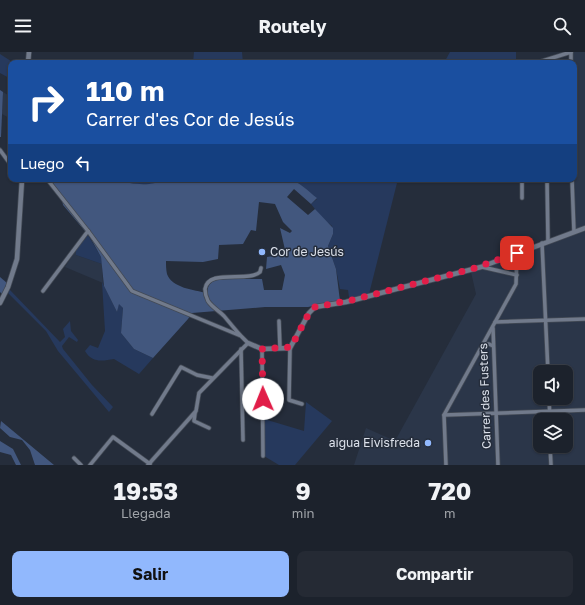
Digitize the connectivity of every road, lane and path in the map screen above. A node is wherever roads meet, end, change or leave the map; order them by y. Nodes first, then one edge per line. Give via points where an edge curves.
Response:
1 (571, 52) edge
2 (548, 60) edge
3 (0, 150) edge
4 (8, 160) edge
5 (22, 182) edge
6 (48, 182) edge
7 (522, 182) edge
8 (547, 182) edge
9 (572, 182) edge
10 (522, 198) dead end
11 (585, 228) edge
12 (88, 231) junction
13 (574, 232) junction
14 (548, 241) junction
15 (542, 243) junction
16 (517, 253) junction
17 (481, 266) junction
18 (261, 268) dead end
19 (517, 275) junction
20 (43, 291) dead end
21 (0, 303) edge
22 (585, 319) edge
23 (279, 321) dead end
24 (546, 321) junction
25 (495, 322) junction
26 (493, 327) junction
27 (240, 336) junction
28 (248, 343) junction
29 (483, 345) junction
30 (493, 346) junction
31 (280, 348) junction
32 (290, 348) junction
33 (262, 349) junction
34 (241, 350) junction
35 (548, 365) edge
36 (212, 378) junction
37 (302, 404) dead end
38 (550, 405) edge
39 (585, 410) edge
40 (196, 412) junction
41 (550, 412) junction
42 (496, 413) junction
43 (152, 414) dead end
44 (444, 415) junction
45 (209, 428) dead end
46 (243, 440) dead end
47 (550, 453) edge
48 (263, 456) dead end
49 (74, 458) dead end
50 (149, 464) edge
51 (82, 465) edge
52 (90, 465) edge
53 (446, 465) edge
54 (498, 465) edge
55 (551, 465) edge

1 - 2 street
3 - 4 street
5 - 21 street via 17,258
6 - 12 street
7 - 10 street
8 - 14 street
9 - 13 street
11 - 13 street
12 - 20 street
12 - 27 street via 132,291
13 - 14 street
14 - 15 street
15 - 16 street
15 - 24 street
16 - 17 street
16 - 19 street
17 - 19 street
17 - 32 street via 352,300 315,307
18 - 27 street via 254,276 216,278 206,286 209,303 224,316
19 - 25 street via 516,284
22 - 24 street
23 - 31 street
24 - 25 street
24 - 35 street
25 - 26 street
26 - 29 street
26 - 30 street, Carrer des Fusters
27 - 28 street
28 - 33 street
28 - 34 street
29 - 30 street
29 - 44 street
30 - 42 street, Carrer des Fusters
31 - 32 street
31 - 33 street
32 - 37 street via 289,400
33 - 48 street
34 - 36 street
34 - 46 street
36 - 40 street via 199,393
36 - 43 street via 197,375 181,367
38 - 41 street
39 - 41 street
40 - 45 street via 194,421
40 - 50 street
41 - 42 street
42 - 44 street
42 - 54 street, Carrer des Fusters
44 - 53 street
47 - 55 street
49 - 51 street
50 - 52 street via 113,437

